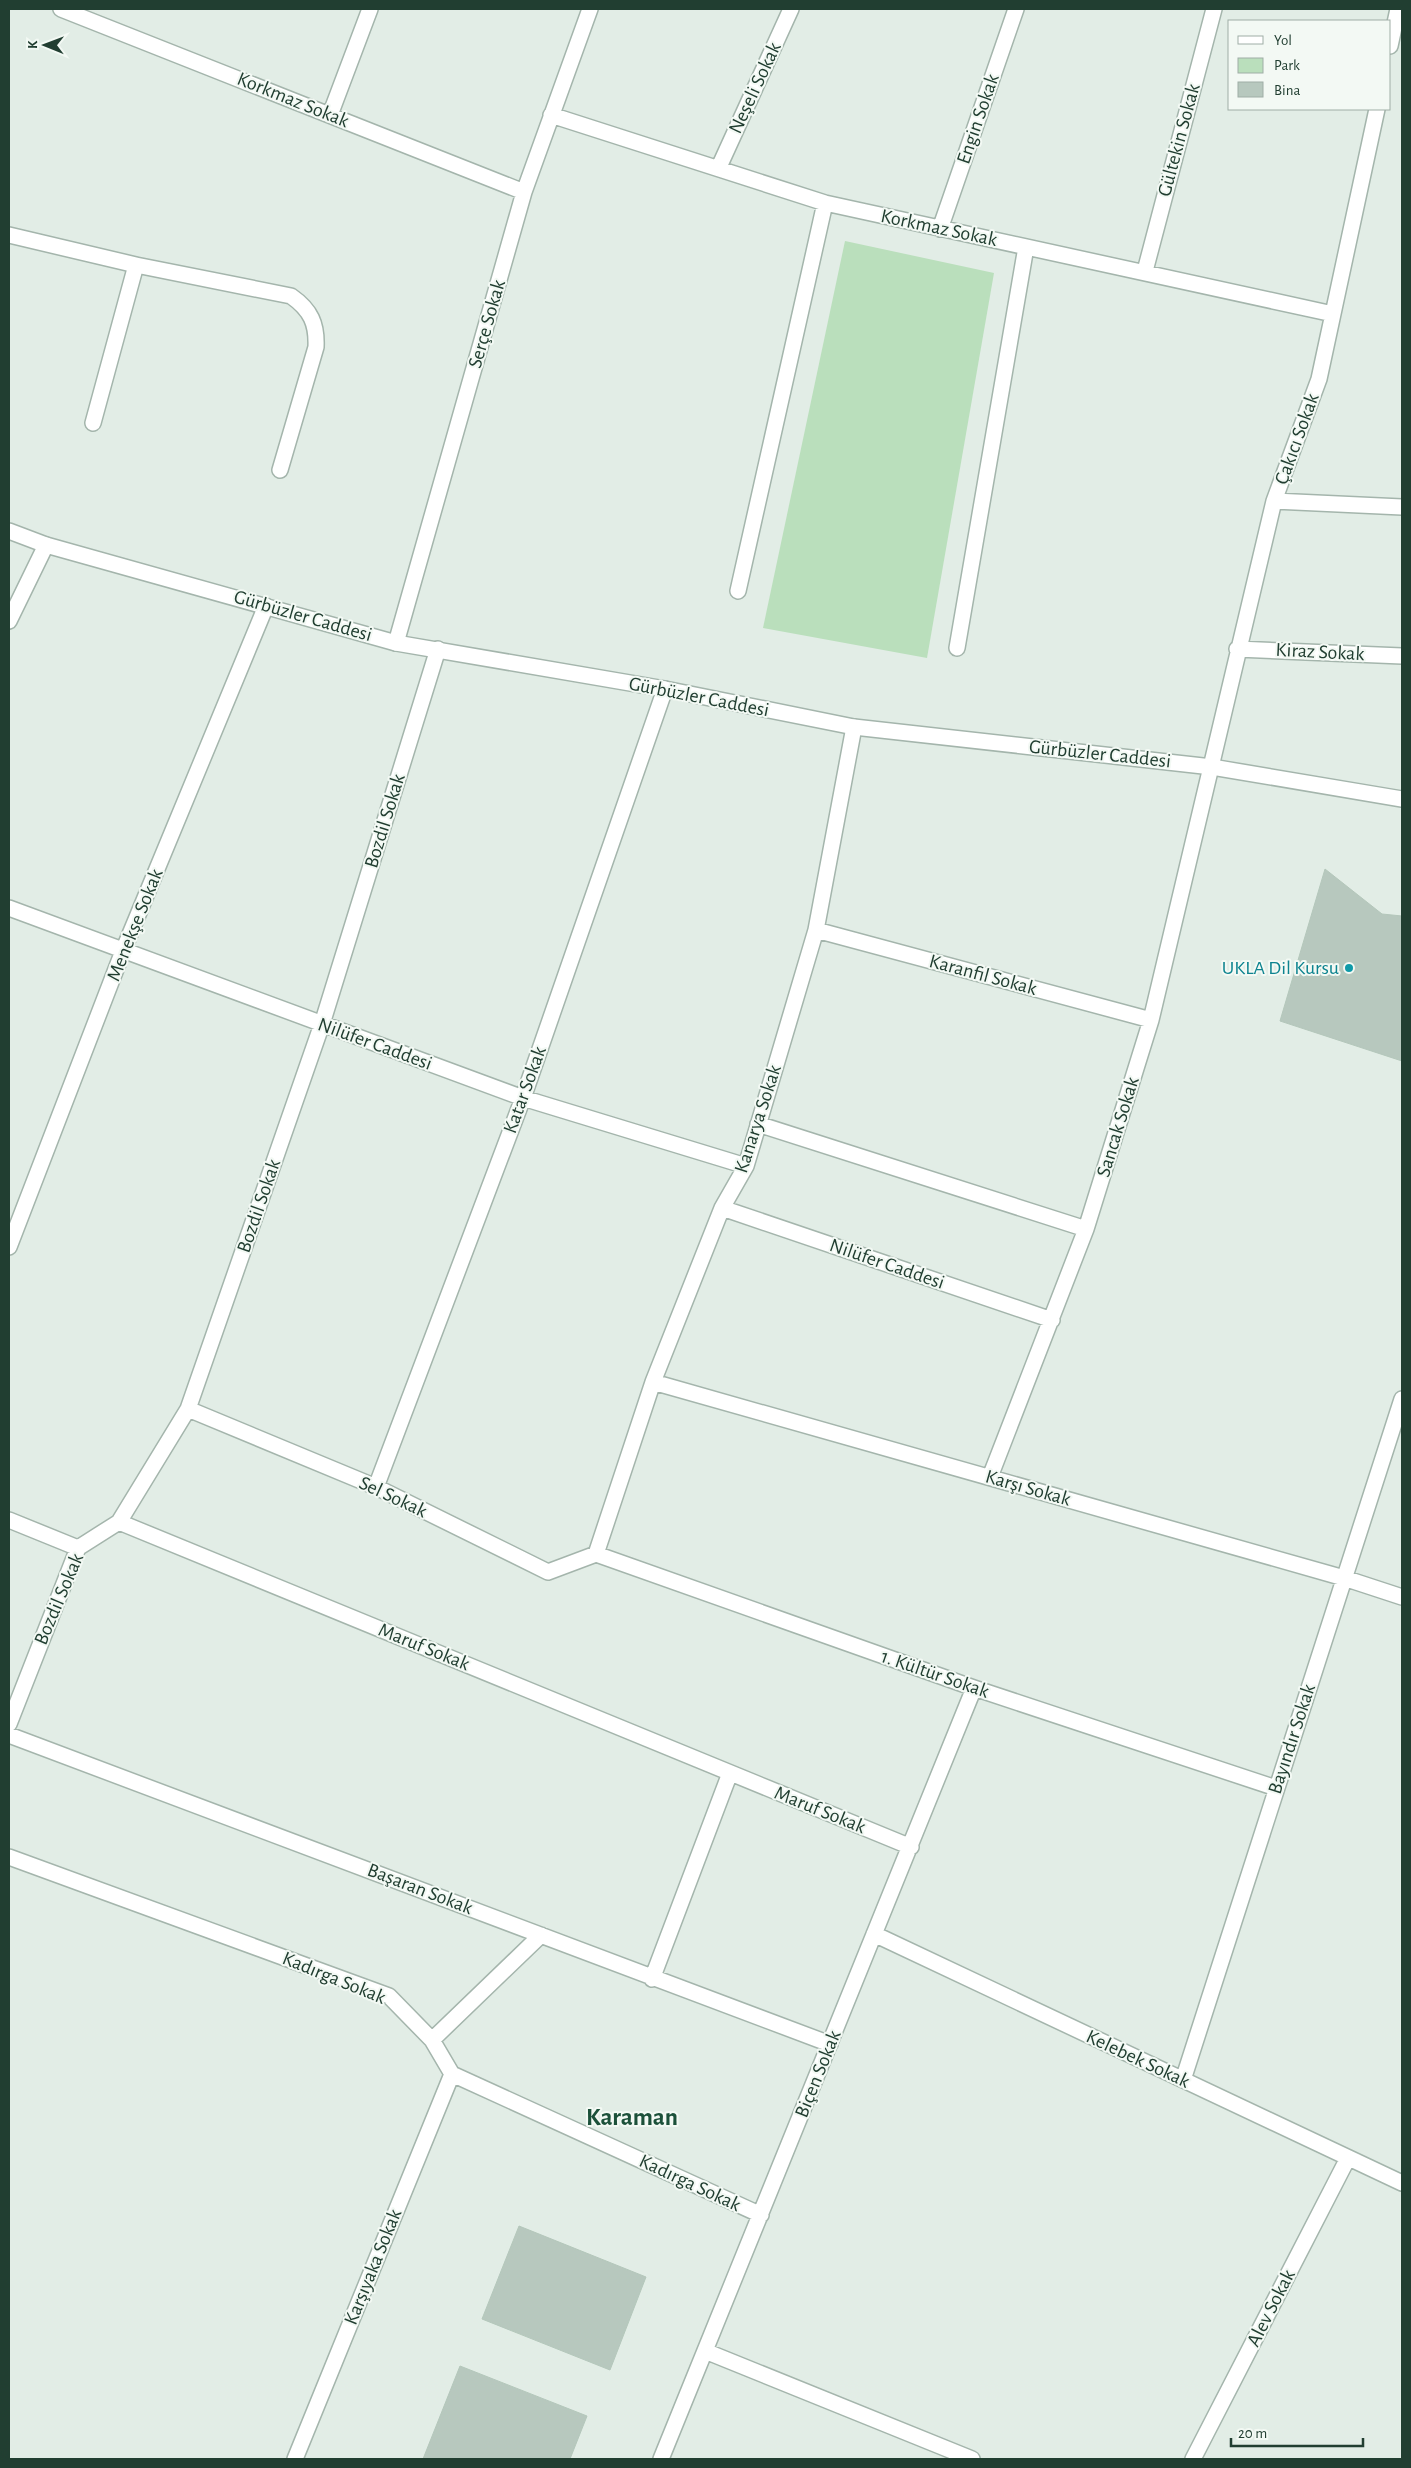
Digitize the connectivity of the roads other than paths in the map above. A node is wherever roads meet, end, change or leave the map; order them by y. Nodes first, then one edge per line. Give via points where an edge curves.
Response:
1 (61, 9) edge
2 (370, 9) edge
3 (590, 9) edge
4 (791, 9) edge
5 (1016, 9) edge
6 (1214, 9) edge
7 (1398, 9) edge
8 (1391, 41) edge
9 (1377, 110) edge
10 (330, 115) junction
11 (551, 115) junction
12 (719, 168) junction
13 (524, 192) junction
14 (825, 203) junction
15 (940, 229) junction
16 (9, 235) edge
17 (1026, 247) junction
18 (136, 265) junction
19 (1145, 271) junction
20 (1334, 314) junction
21 (93, 422) dead end
22 (280, 470) dead end
23 (1274, 501) junction
24 (1402, 507) edge
25 (9, 531) edge
26 (46, 544) junction
27 (738, 591) dead end
28 (266, 606) junction
29 (9, 621) edge
30 (396, 642) junction
31 (957, 648) dead end
32 (1237, 649) junction
33 (438, 650) junction
34 (1402, 656) edge
35 (665, 690) junction
36 (854, 727) junction
37 (1212, 767) junction
38 (1402, 799) edge
39 (9, 908) edge
40 (816, 930) junction
41 (124, 951) junction
42 (1151, 1020) junction
43 (322, 1024) junction
44 (523, 1098) junction
45 (758, 1124) junction
46 (746, 1166) junction
47 (722, 1208) junction
48 (1086, 1229) junction
49 (9, 1247) edge
50 (1052, 1320) junction
51 (653, 1382) junction
52 (1402, 1399) edge
53 (188, 1409) junction
54 (990, 1477) junction
55 (376, 1487) junction
56 (9, 1520) edge
57 (119, 1522) junction
58 (78, 1548) junction
59 (596, 1554) junction
60 (1344, 1578) junction
61 (1402, 1597) edge
62 (974, 1688) junction
63 (9, 1724) edge
64 (9, 1736) edge
65 (730, 1772) junction
66 (1276, 1788) junction
67 (910, 1847) junction
68 (9, 1858) edge
69 (874, 1934) junction
70 (542, 1935) junction
71 (652, 1979) junction
72 (432, 2040) junction
73 (830, 2044) junction
74 (452, 2074) junction
75 (1183, 2080) junction
76 (1348, 2158) junction
77 (1402, 2183) edge
78 (761, 2216) junction
79 (706, 2351) junction
80 (294, 2459) edge
81 (662, 2459) edge
82 (972, 2459) edge
83 (1193, 2459) edge

1 - 10 street, Korkmaz Sokak
2 - 10 street
3 - 11 street, Serçe Sokak
4 - 12 street, Neşeli Sokak
5 - 15 street, Engin Sokak
6 - 19 street, Gültekin Sokak
7 - 8 street
9 - 20 street, Çakıcı Sokak
10 - 13 street, Korkmaz Sokak
11 - 12 street, Korkmaz Sokak
11 - 13 street, Serçe Sokak
12 - 14 street, Korkmaz Sokak
13 - 30 street, Serçe Sokak
14 - 15 street, Korkmaz Sokak
14 - 27 street
15 - 17 street, Korkmaz Sokak
16 - 18 street
17 - 19 street, Korkmaz Sokak
17 - 31 street
18 - 21 street
18 - 22 street via 292,296 310,312 317,329 316,347
19 - 20 street, Korkmaz Sokak
20 - 23 street, Çakıcı Sokak via 1319,378
23 - 24 street
23 - 32 street, Çakıcı Sokak
25 - 26 street, Gürbüzler Caddesi
26 - 28 street, Gürbüzler Caddesi
26 - 29 street
28 - 30 street, Gürbüzler Caddesi
28 - 41 street, Menekşe Sokak
30 - 33 street, Gürbüzler Caddesi
32 - 34 street, Kiraz Sokak
32 - 37 street, Çakıcı Sokak
33 - 35 street, Gürbüzler Caddesi
33 - 43 street, Bozdil Sokak
35 - 36 street, Gürbüzler Caddesi
35 - 44 street, Katar Sokak
36 - 37 street, Gürbüzler Caddesi
36 - 40 street, Kanarya Sokak
37 - 38 street, Gürbüzler Caddesi
37 - 42 street, Sancak Sokak
39 - 41 street, Nilüfer Caddesi
40 - 42 street, Karanfil Sokak
40 - 45 street, Kanarya Sokak
41 - 43 street, Nilüfer Caddesi
41 - 49 street, Menekşe Sokak
42 - 48 street, Sancak Sokak
43 - 44 street, Nilüfer Caddesi
43 - 53 street, Bozdil Sokak
44 - 46 street, Nilüfer Caddesi
44 - 55 street, Katar Sokak
45 - 46 street, Kanarya Sokak
45 - 48 street
46 - 47 street, Kanarya Sokak
47 - 50 street, Nilüfer Caddesi
47 - 51 street, Kanarya Sokak
48 - 50 street, Sancak Sokak
50 - 54 street, Sancak Sokak
51 - 54 street, Karşı Sokak
51 - 59 street, Kanarya Sokak
52 - 60 street, Bayındır Sokak
53 - 55 street, Sel Sokak
53 - 57 street, Bozdil Sokak
54 - 60 street, Karşı Sokak
55 - 59 street, Sel Sokak via 548,1572
56 - 58 street
57 - 58 street, Bozdil Sokak
57 - 65 street, Maruf Sokak
58 - 63 street, Bozdil Sokak
59 - 62 street, 1. Kültür Sokak
60 - 61 street, Karşı Sokak
60 - 66 street, Bayındır Sokak
62 - 66 street, 1. Kültür Sokak
62 - 67 street, Biçen Sokak
64 - 70 street, Başaran Sokak
65 - 67 street, Maruf Sokak
65 - 71 street
66 - 75 street, Bayındır Sokak
67 - 69 street, Biçen Sokak
68 - 72 street, Kadırga Sokak via 389,1996
69 - 73 street, Biçen Sokak
69 - 75 street, Kelebek Sokak
70 - 71 street, Başaran Sokak
70 - 72 street
71 - 73 street, Başaran Sokak
72 - 74 street, Kadırga Sokak
73 - 78 street, Biçen Sokak
74 - 78 street, Kadırga Sokak
74 - 80 street, Karşıyaka Sokak
75 - 76 street, Kelebek Sokak
76 - 77 street, Kelebek Sokak
76 - 83 street, Alev Sokak
78 - 79 street, Biçen Sokak
79 - 81 street, Biçen Sokak
79 - 82 street

